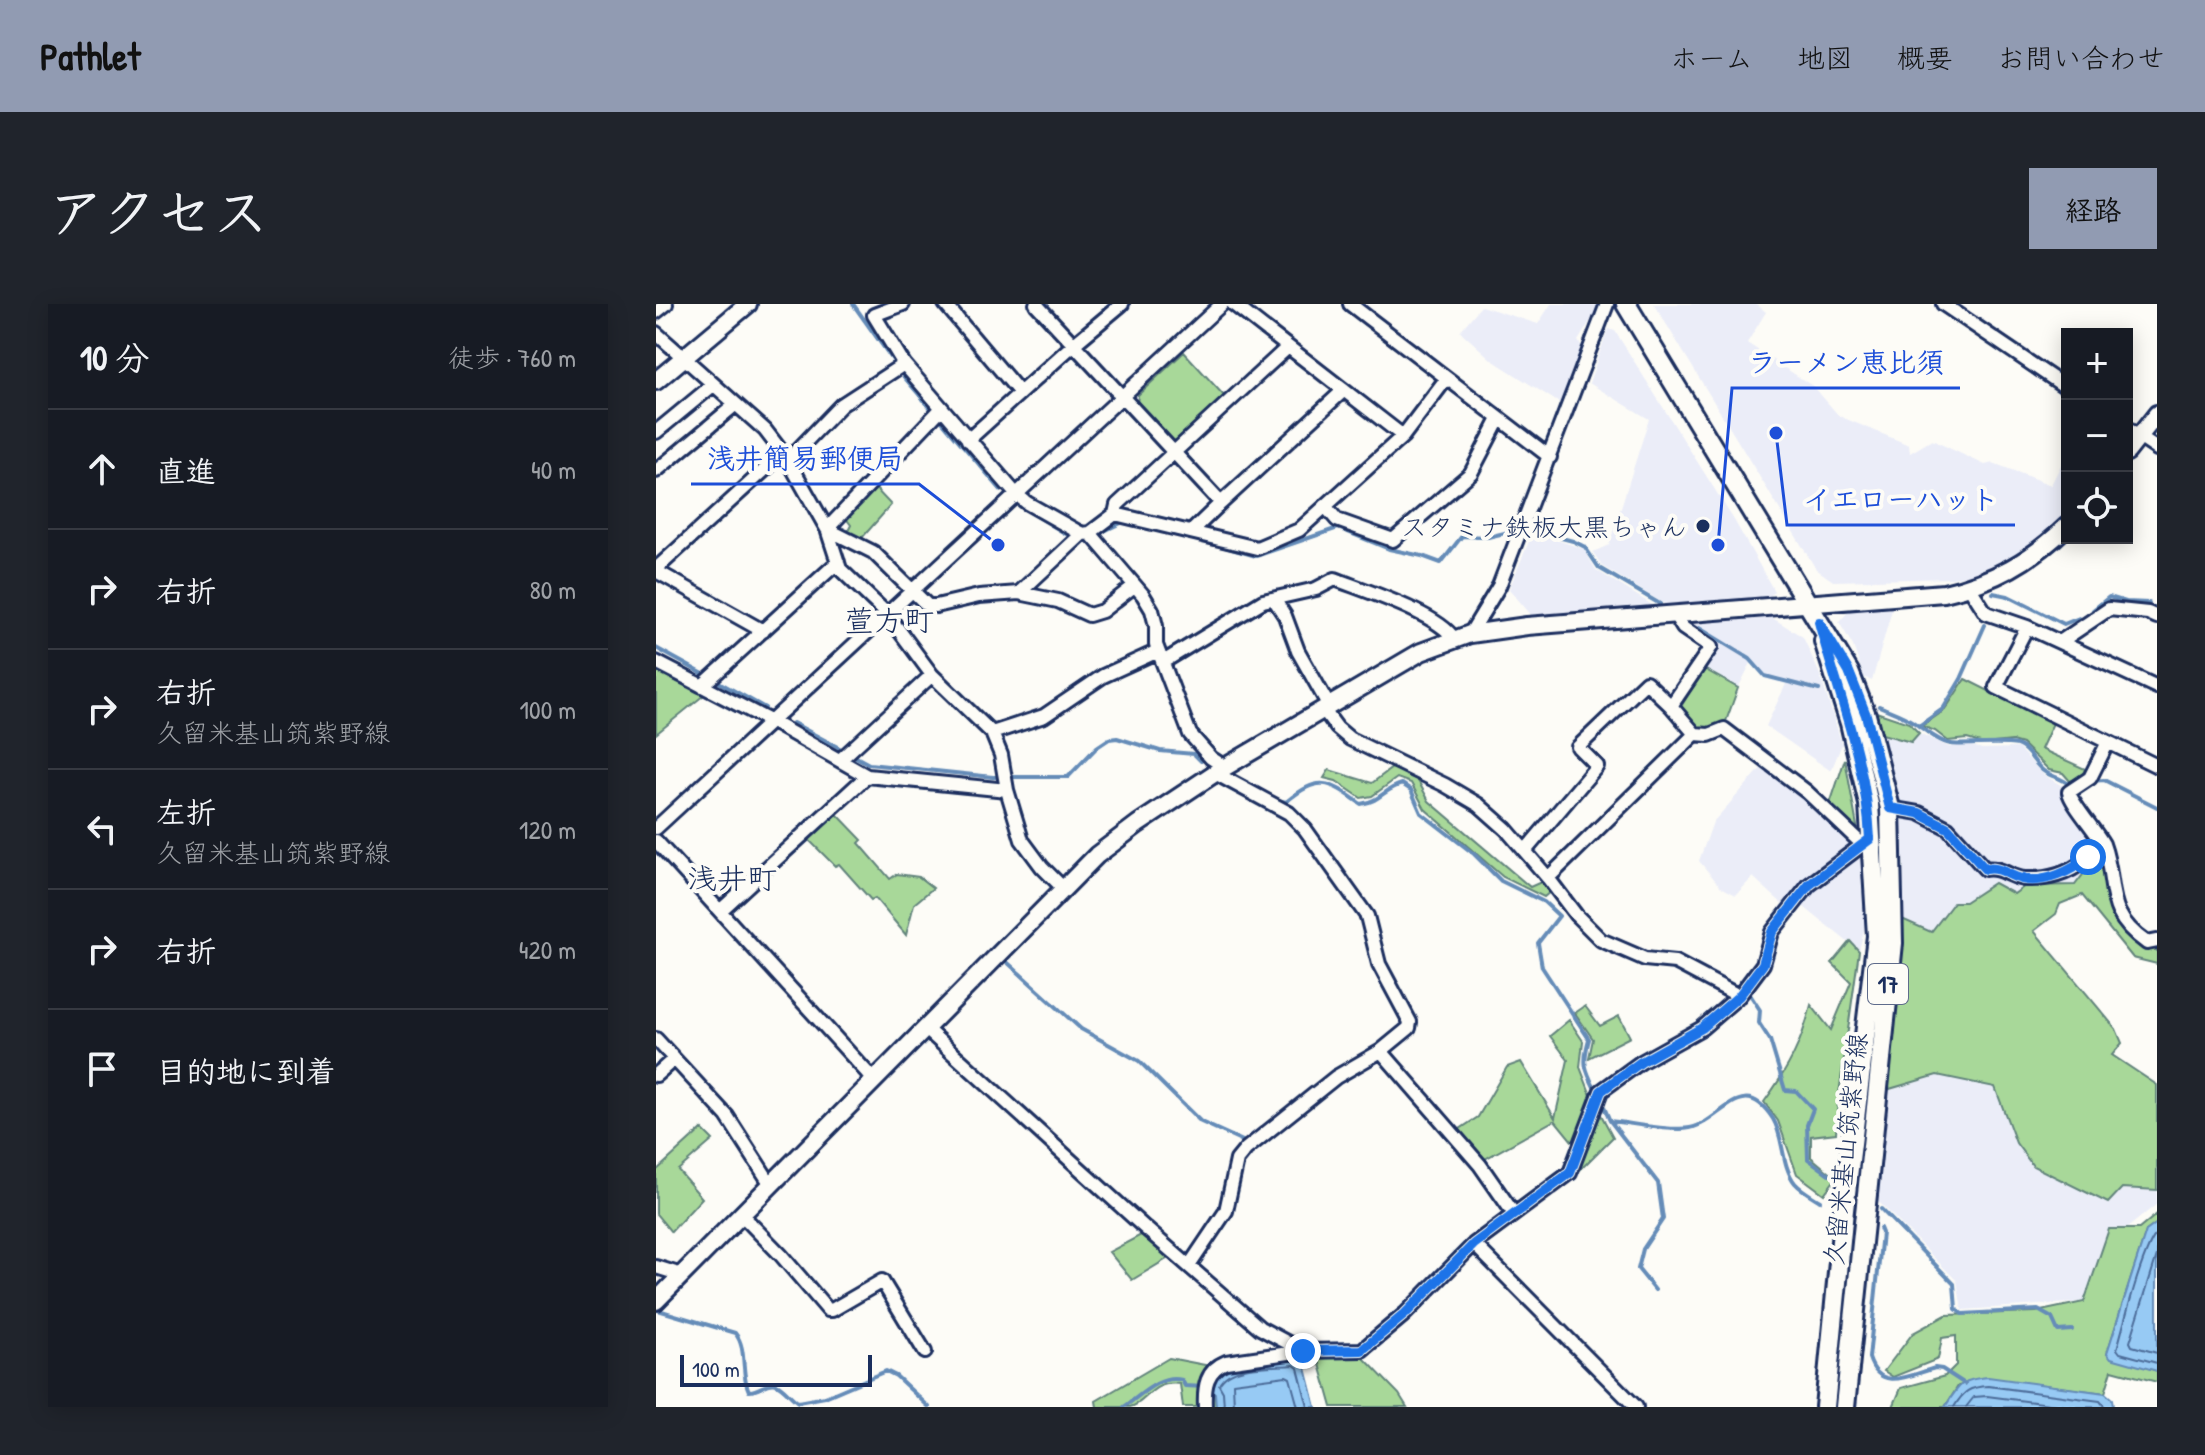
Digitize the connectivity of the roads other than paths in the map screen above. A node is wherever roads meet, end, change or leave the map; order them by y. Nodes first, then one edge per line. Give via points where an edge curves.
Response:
1 (666, 304) edge
2 (748, 304) edge
3 (903, 304) edge
4 (945, 304) edge
5 (1036, 304) edge
6 (1122, 304) edge
7 (1222, 304) edge
8 (1233, 304) edge
9 (1350, 304) edge
10 (1607, 304) edge
11 (1626, 304) edge
12 (1943, 304) edge
13 (656, 312) edge
14 (656, 333) edge
15 (1073, 345) junction
16 (1288, 347) junction
17 (683, 359) junction
18 (904, 364) junction
19 (1446, 379) junction
20 (656, 381) edge
21 (2061, 384) edge
22 (713, 385) junction
23 (1344, 390) junction
24 (1020, 393) junction
25 (1121, 397) junction
26 (736, 404) junction
27 (936, 413) junction
28 (2157, 414) edge
29 (1499, 419) junction
30 (656, 432) edge
31 (2133, 433) edge
32 (1403, 436) junction
33 (968, 440) junction
34 (2157, 449) edge
35 (1173, 452) junction
36 (785, 457) junction
37 (1550, 457) junction
38 (656, 471) edge
39 (1015, 493) junction
40 (1221, 503) junction
41 (1325, 506) junction
42 (1115, 514) junction
43 (827, 529) junction
44 (1192, 531) junction
45 (2061, 531) edge
46 (1086, 534) junction
47 (838, 562) junction
48 (656, 570) edge
49 (1134, 586) junction
50 (1970, 588) junction
51 (911, 591) junction
52 (1019, 593) junction
53 (1274, 599) junction
54 (1811, 605) junction
55 (887, 614) junction
56 (1675, 615) junction
57 (2157, 617) edge
58 (1819, 622) junction
59 (2027, 627) junction
60 (763, 631) junction
61 (1462, 637) junction
62 (2060, 642) junction
63 (1160, 656) junction
64 (656, 662) edge
65 (932, 675) junction
66 (702, 686) junction
67 (2157, 687) edge
68 (1671, 706) junction
69 (1326, 708) junction
70 (772, 722) junction
71 (992, 733) junction
72 (1695, 734) junction
73 (2108, 742) junction
74 (840, 760) junction
75 (2157, 766) edge
76 (1220, 770) junction
77 (867, 776) junction
78 (1007, 782) junction
79 (1890, 808) junction
80 (656, 828) edge
81 (656, 841) edge
82 (1867, 842) junction
83 (2103, 844) junction
84 (1525, 851) junction
85 (1548, 878) junction
86 (1064, 889) junction
87 (720, 911) junction
88 (2157, 941) edge
89 (1739, 996) junction
90 (925, 1028) junction
91 (656, 1039) edge
92 (1381, 1051) junction
93 (674, 1059) junction
94 (656, 1075) edge
95 (873, 1079) junction
96 (770, 1183) junction
97 (741, 1214) junction
98 (1514, 1214) junction
99 (1474, 1244) junction
100 (1189, 1266) junction
101 (656, 1267) edge
102 (682, 1275) junction
103 (656, 1301) edge
104 (1303, 1351) junction
105 (925, 1352) dead end
106 (1205, 1407) edge
107 (1636, 1407) edge
108 (1825, 1407) edge
109 (1845, 1407) edge

1 - 13 street
2 - 17 street
3 - 18 street via 874,315
4 - 24 street
5 - 15 street
6 - 15 street
7 - 25 street
8 - 16 street
9 - 19 street
10 - 37 street
11 - 54 main road, 久留米基山筑紫野線 / 17
12 - 21 street
14 - 17 street
15 - 24 street
15 - 25 street
16 - 23 street
16 - 35 street
17 - 20 street
17 - 22 street
18 - 27 street
18 - 36 street via 841,405
19 - 29 street
19 - 32 street
22 - 26 street
22 - 30 street
23 - 32 street
23 - 40 street
24 - 33 street
25 - 35 street
25 - 39 street
26 - 36 street
26 - 38 street
27 - 33 street
27 - 43 street
28 - 31 street
29 - 37 street
29 - 41 street via 1471,473 1393,540 1337,520
31 - 34 street
32 - 41 street
33 - 39 street
35 - 40 street
35 - 42 street via 1117,505
36 - 43 street
36 - 48 street
37 - 61 street via 1499,586
39 - 46 street
39 - 51 street
40 - 44 street
41 - 44 street via 1299,530 1257,548
42 - 44 street
42 - 46 street
43 - 47 street
43 - 51 street via 873,552
45 - 50 street via 2028,560
46 - 49 street
46 - 52 street
47 - 55 street
47 - 60 street
48 - 60 street
49 - 52 street via 1089,615 1058,601
49 - 63 street via 1152,610
50 - 54 street
50 - 59 street via 1986,613
51 - 52 street via 928,606
51 - 55 street
53 - 61 street via 1335,579 1406,607
53 - 63 street
53 - 69 street
54 - 56 street
54 - 58 main road, 久留米基山筑紫野線 / 17
55 - 65 street
55 - 70 street
56 - 61 street via 1527,626
56 - 68 street via 1683,628 1711,647
57 - 62 street via 2109,609
58 - 79 main road, 久留米基山筑紫野線 / 17 via 1861,700
58 - 82 main road, 久留米基山筑紫野線 / 17 via 1869,804
59 - 62 street
59 - 73 street via 1996,687
60 - 66 street
61 - 69 street via 1421,652
62 - 67 street
63 - 71 street via 1103,676 1044,716
63 - 76 street via 1190,734
64 - 66 street
65 - 71 street
65 - 74 street
66 - 70 street
68 - 72 street
68 - 84 street via 1646,682 1578,747 1597,766
69 - 76 street
69 - 84 street via 1350,739 1479,805
70 - 74 street
70 - 80 street
71 - 78 street
72 - 82 street via 1724,729
72 - 85 street
73 - 75 street
73 - 83 street via 2090,778 2069,792
74 - 77 street
76 - 86 street via 1097,855
76 - 92 street via 1289,813 1367,916 1379,964 1410,1022
77 - 78 street
77 - 87 street
78 - 86 street via 1022,840
79 - 83 street via 1919,813 1948,828 1985,869 1995,867 2023,880 2075,868
79 - 109 main road, 久留米基山筑紫野線 / 17 via 1893,943
81 - 87 street
82 - 89 street via 1809,885 1772,932 1763,964
82 - 108 main road, 久留米基山筑紫野線 / 17 via 1877,936
83 - 88 street via 2114,903 2134,934 2147,943
84 - 85 street
85 - 89 street via 1601,940 1645,959 1675,962
86 - 90 street
87 - 95 street
89 - 98 street via 1702,1028 1641,1062 1599,1097 1570,1173
90 - 95 street
90 - 100 street
91 - 93 street
92 - 98 street via 1480,1165
92 - 100 street via 1336,1077 1246,1149 1237,1160 1226,1211
93 - 94 street
93 - 96 street via 727,1116
95 - 96 street
96 - 97 street
97 - 102 street
97 - 105 street via 828,1310 882,1281
98 - 99 street
99 - 104 street via 1362,1350
99 - 107 street
100 - 104 street via 1260,1328
101 - 102 street
102 - 103 street
104 - 106 street via 1217,1366 1205,1387

